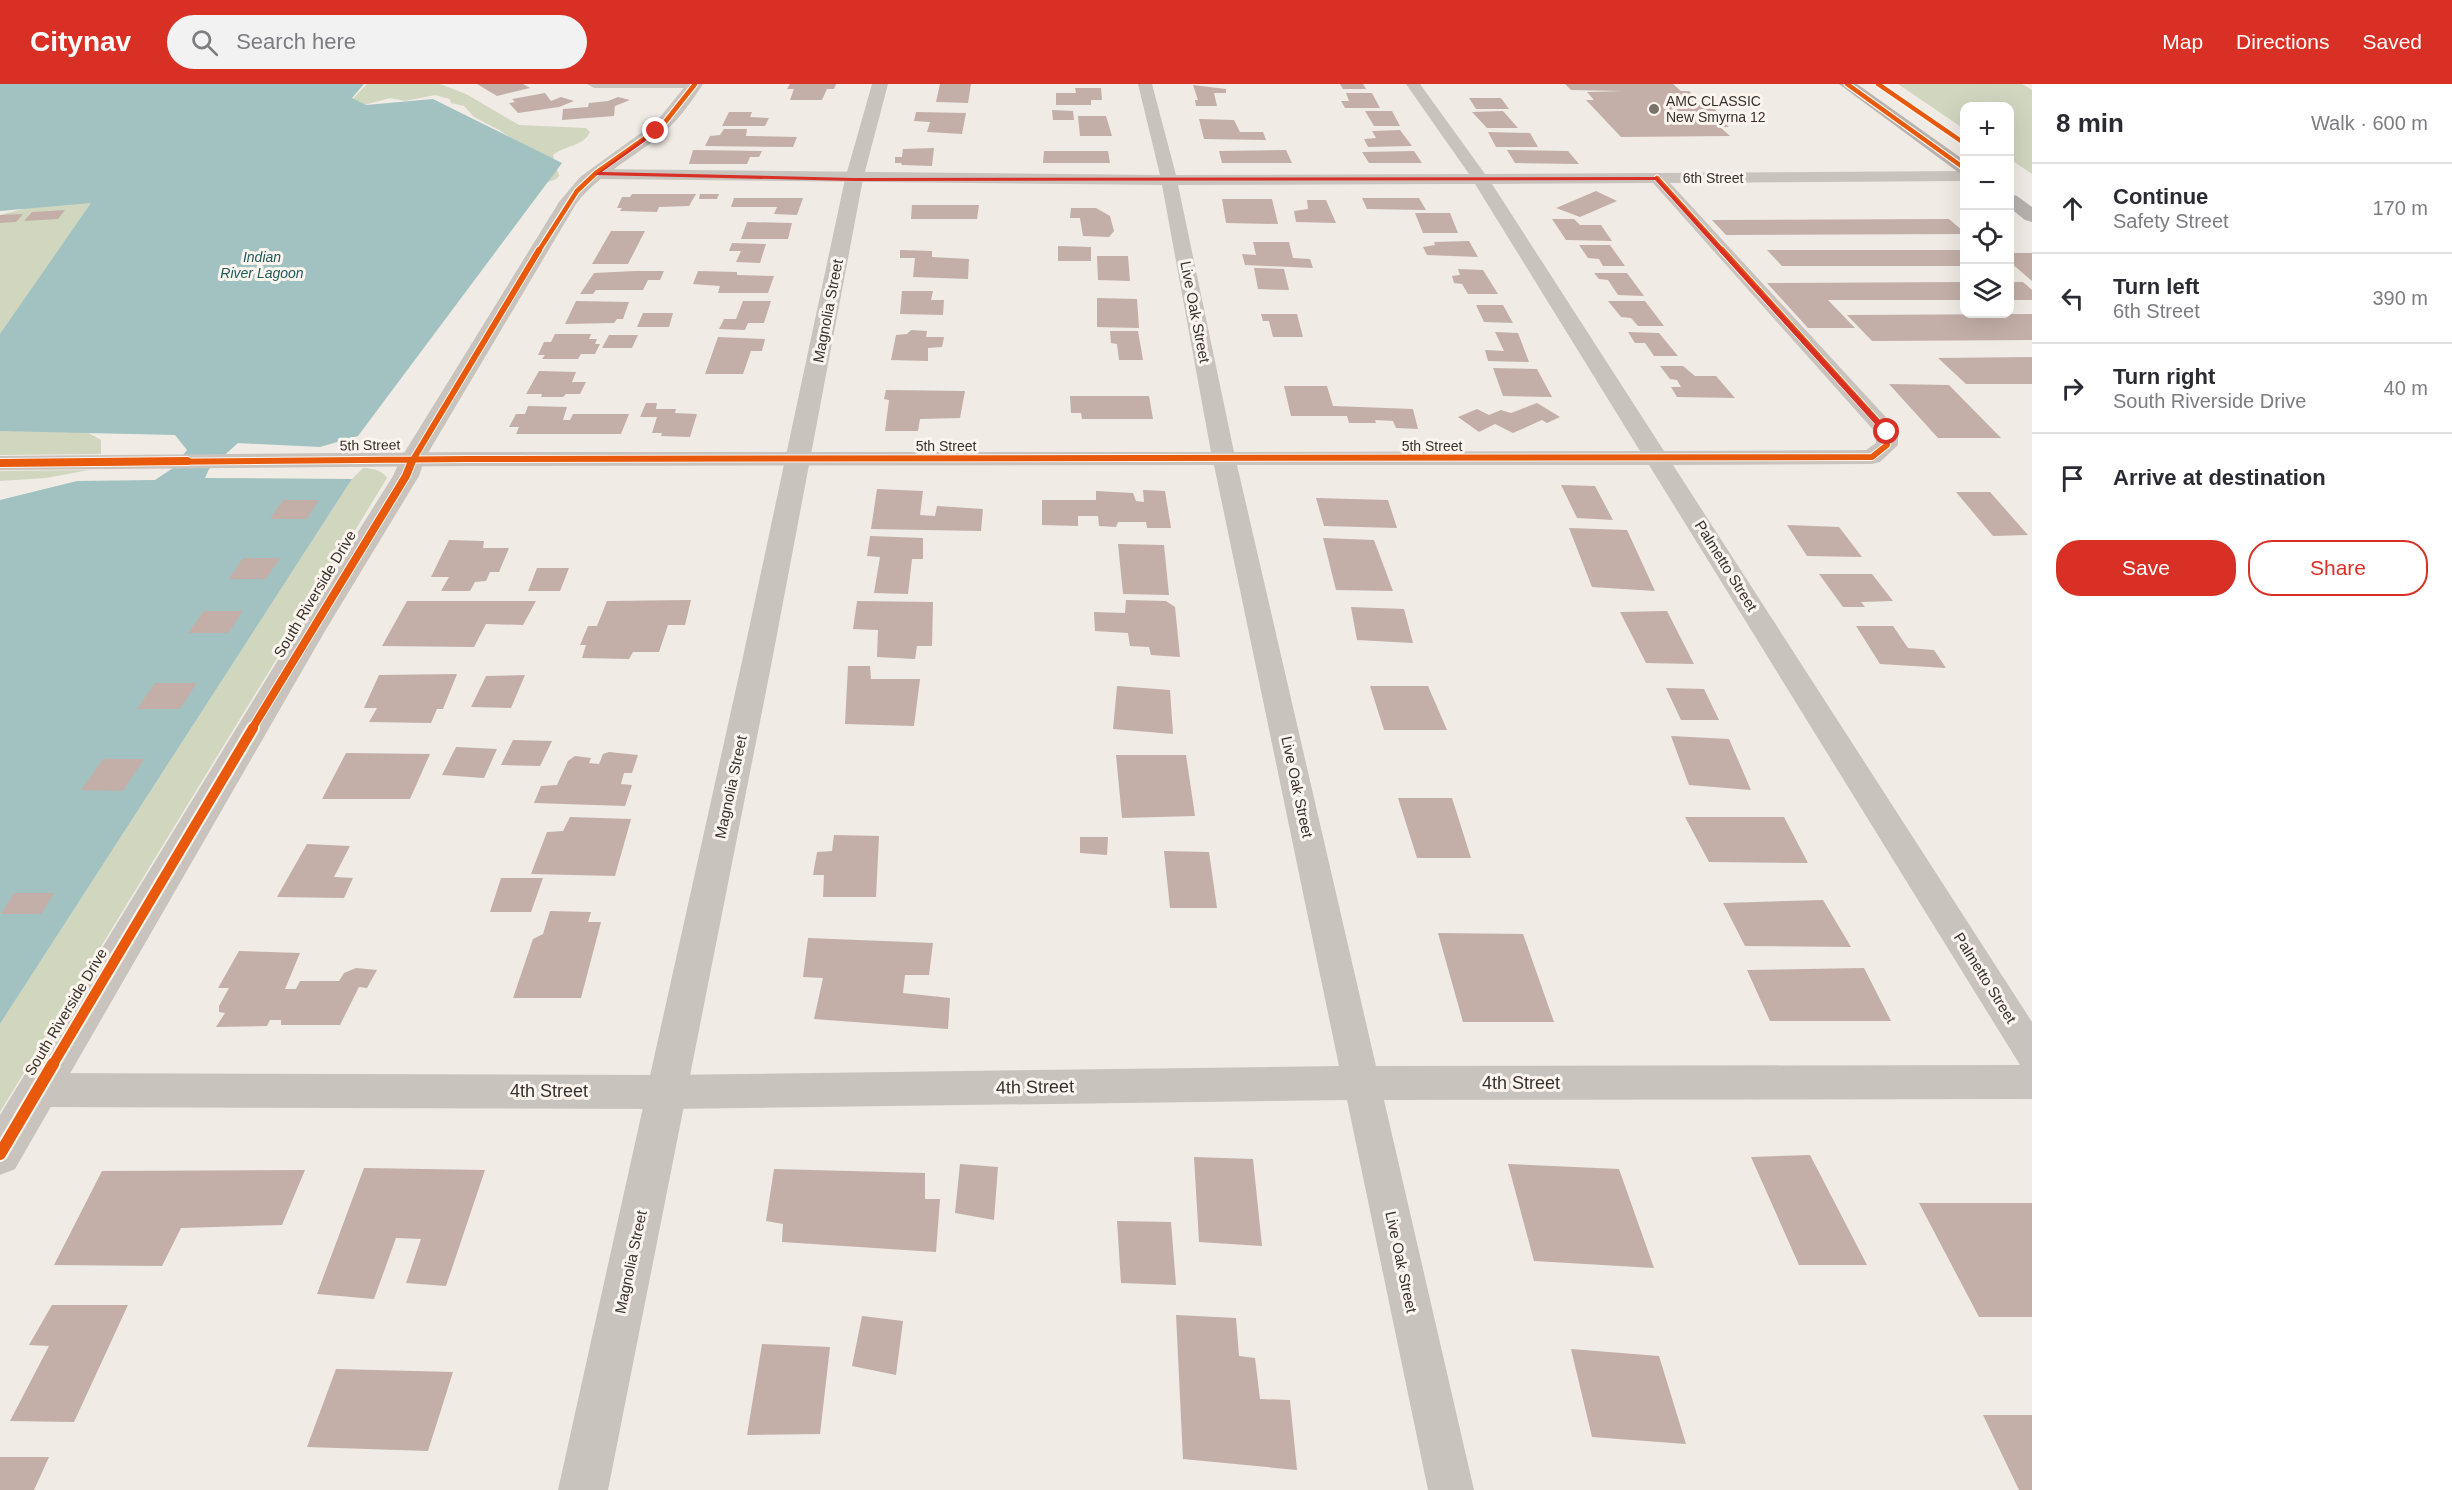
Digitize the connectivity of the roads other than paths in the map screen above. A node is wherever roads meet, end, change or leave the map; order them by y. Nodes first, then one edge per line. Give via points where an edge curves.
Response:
1 (594, 84) edge
2 (694, 84) edge
3 (880, 84) edge
4 (1144, 84) edge
5 (1413, 84) edge
6 (1847, 84) edge
7 (1878, 84) edge
8 (1960, 140) edge
9 (1960, 164) edge
10 (597, 174) junction
11 (1960, 176) edge
12 (1657, 178) junction
13 (854, 179) junction
14 (1169, 179) junction
15 (1480, 180) junction
16 (2014, 203) edge
17 (2032, 216) edge
18 (413, 458) junction
19 (799, 459) junction
20 (1658, 459) junction
21 (1224, 460) junction
22 (0, 463) edge
23 (2032, 1053) edge
24 (2032, 1082) edge
25 (1362, 1083) junction
26 (38, 1090) junction
27 (668, 1092) junction
28 (0, 1154) edge
29 (583, 1490) edge
30 (1451, 1490) edge

1 - 2 street
2 - 10 street, South Riverside Drive via 676,112 656,131
3 - 13 street, Magnolia Street
4 - 14 street, Live Oak Street
5 - 15 street, Palmetto Street
6 - 9 main road
7 - 8 main road
10 - 13 street, 6th Street
10 - 18 street, South Riverside Drive via 579,186 568,202
11 - 12 street, 6th Street
12 - 15 street, 6th Street
12 - 20 street, 5th Street via 1887,432 1887,445 1872,457
13 - 14 street, 6th Street
13 - 19 street, Magnolia Street
14 - 15 street, 6th Street
14 - 21 street, Live Oak Street
15 - 20 street, Palmetto Street
16 - 17 main road
18 - 19 street, 5th Street
18 - 22 street, 5th Street
18 - 26 street, South Riverside Drive via 406,476 309,632
19 - 21 street, 5th Street
19 - 27 street, Magnolia Street
20 - 21 street, 5th Street
20 - 23 street, Palmetto Street
21 - 25 street, Live Oak Street
24 - 25 street, 4th Street
25 - 27 street, 4th Street
25 - 30 street, Live Oak Street
26 - 27 street, 4th Street
26 - 28 street, South Riverside Drive
27 - 29 street, Magnolia Street

